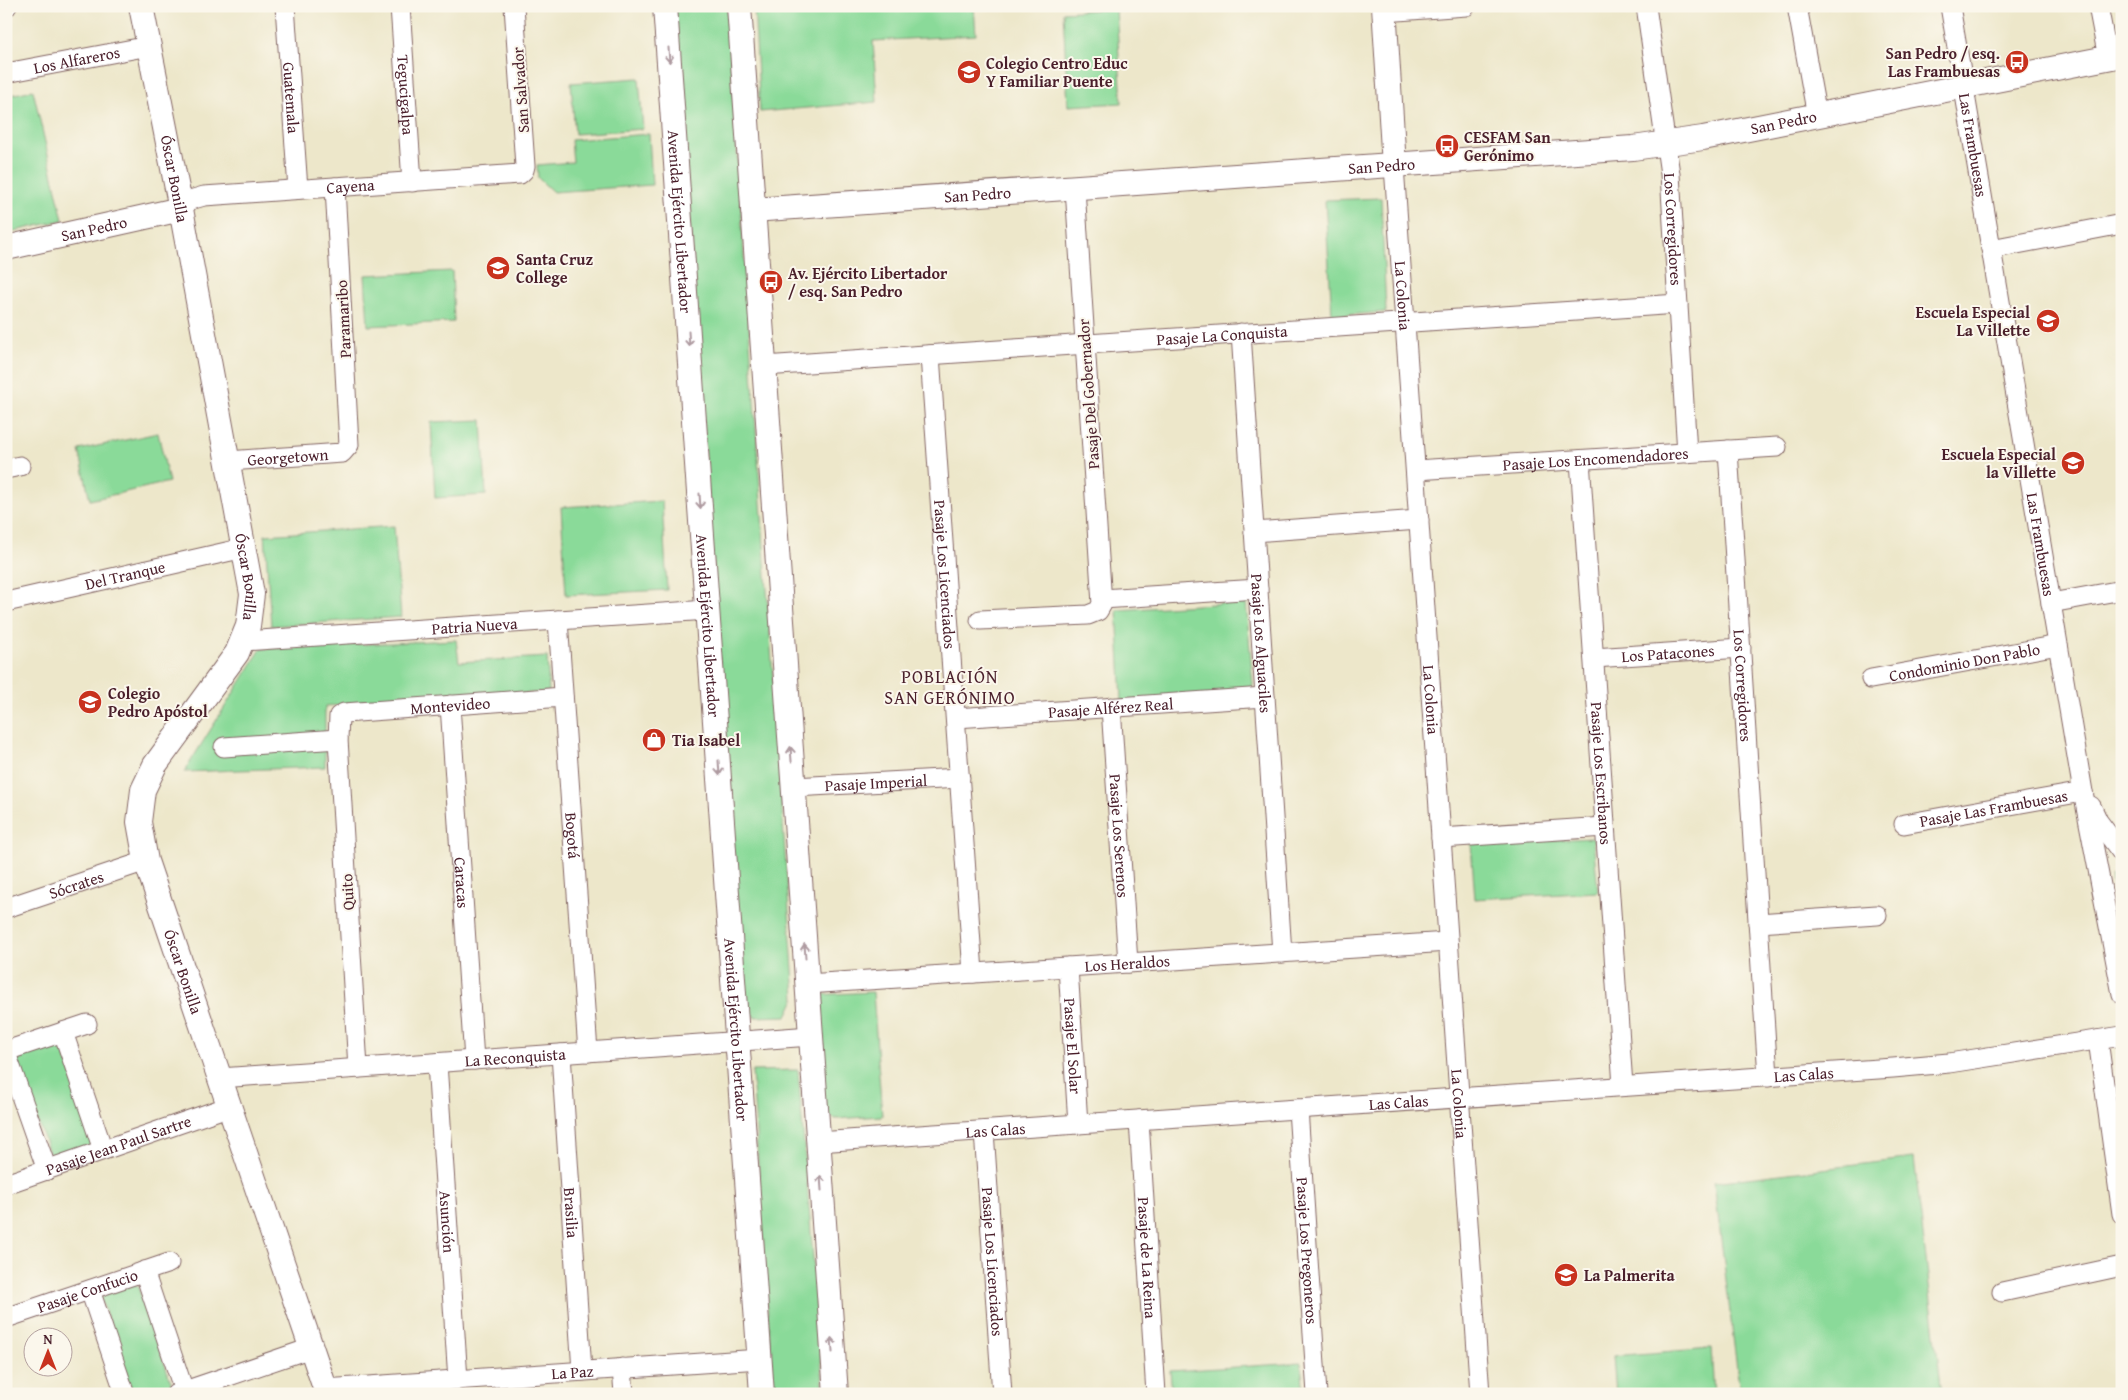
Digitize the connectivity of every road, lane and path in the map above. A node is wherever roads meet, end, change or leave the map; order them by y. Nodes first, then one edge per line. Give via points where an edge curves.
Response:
1 (141, 6) edge
2 (285, 6) edge
3 (400, 6) edge
4 (514, 6) edge
5 (666, 6) edge
6 (739, 6) edge
7 (1466, 6) edge
8 (1646, 6) edge
9 (1797, 6) edge
10 (1950, 6) edge
11 (2098, 6) edge
12 (1384, 9) edge
13 (148, 46) junction
14 (2115, 57) edge
15 (6, 73) edge
16 (1963, 87) junction
17 (1817, 116) junction
18 (1665, 144) junction
19 (1394, 166) junction
20 (523, 172) joint
21 (412, 182) junction
22 (335, 187) junction
23 (1075, 188) junction
24 (298, 190) junction
25 (181, 209) junction
26 (753, 210) junction
27 (2122, 224) edge
28 (6, 248) edge
29 (1991, 249) junction
30 (1678, 304) junction
31 (1405, 322) junction
32 (1241, 333) junction
33 (1085, 344) junction
34 (930, 354) junction
35 (764, 366) junction
36 (1777, 447) dead end
37 (347, 450) joint
38 (1728, 450) junction
39 (1687, 452) junction
40 (1580, 460) junction
41 (228, 461) junction
42 (1416, 470) junction
43 (1419, 520) junction
44 (1254, 532) junction
45 (244, 548) junction
46 (1258, 589) junction
47 (2122, 590) edge
48 (1102, 599) junction
49 (6, 602) edge
50 (2051, 603) junction
51 (708, 610) junction
52 (558, 620) junction
53 (980, 620) dead end
54 (243, 641) junction
55 (2058, 646) junction
56 (1741, 648) junction
57 (1594, 658) junction
58 (1871, 679) dead end
59 (563, 697) junction
60 (1265, 697) junction
61 (450, 705) junction
62 (1111, 707) junction
63 (339, 716) joint
64 (956, 718) junction
65 (338, 739) junction
66 (224, 747) dead end
67 (960, 778) junction
68 (794, 787) junction
69 (2083, 792) junction
70 (1904, 824) dead end
71 (1605, 827) junction
72 (1441, 838) junction
73 (2122, 853) edge
74 (146, 861) junction
75 (6, 908) edge
76 (1877, 915) dead end
77 (1758, 923) junction
78 (1448, 942) junction
79 (1282, 953) junction
80 (1128, 963) junction
81 (1068, 967) junction
82 (973, 973) junction
83 (807, 984) junction
84 (2122, 994) edge
85 (87, 1024) dead end
86 (63, 1032) junction
87 (811, 1036) junction
88 (2122, 1036) edge
89 (2098, 1040) junction
90 (738, 1041) junction
91 (6, 1052) edge
92 (588, 1052) junction
93 (561, 1054) junction
94 (474, 1060) junction
95 (437, 1063) junction
96 (358, 1068) junction
97 (1768, 1077) junction
98 (220, 1078) junction
99 (1623, 1086) junction
100 (1459, 1097) junction
101 (230, 1106) junction
102 (1298, 1109) junction
103 (1139, 1120) junction
104 (1078, 1124) junction
105 (984, 1131) junction
106 (818, 1142) junction
107 (103, 1150) junction
108 (47, 1170) junction
109 (6, 1184) edge
110 (2122, 1214) edge
111 (169, 1263) dead end
112 (2122, 1266) edge
113 (144, 1271) junction
114 (90, 1290) junction
115 (2002, 1292) dead end
116 (6, 1318) edge
117 (311, 1348) junction
118 (760, 1359) junction
119 (622, 1368) junction
120 (582, 1371) junction
121 (458, 1380) junction
122 (510, 1385) edge
123 (326, 1391) edge
124 (180, 1392) edge
125 (126, 1394) edge
126 (624, 1394) edge
127 (762, 1394) edge
128 (836, 1394) edge
129 (1002, 1394) edge
130 (1156, 1394) edge
131 (1318, 1394) edge
132 (1480, 1394) edge

1 - 13 street, Óscar Bonilla
2 - 24 street, Guatemala
3 - 21 street, Tegucigalpa
4 - 20 street, San Salvador
5 -> 51 street, Avenida Ejército Libertador
6 - 26 street
7 - 12 street
8 - 18 street, Los Corregidores
9 - 17 street
10 - 16 street, Las Frambuesas
11 - 14 street
12 - 19 street, La Colonia
13 - 15 street, Los Alfareros
13 - 25 street, Óscar Bonilla
14 - 16 street, San Pedro
16 - 17 street, San Pedro
16 - 29 street, Las Frambuesas
17 - 18 street, San Pedro
18 - 19 street, San Pedro
18 - 30 street, Los Corregidores via 1670,174
19 - 23 street, San Pedro
19 - 31 street, La Colonia
20 - 21 street, Cayena
21 - 22 street, Cayena
22 - 24 street, Cayena
22 - 37 street, Paramaribo via 350,440
23 - 26 street, San Pedro
23 - 33 street, Pasaje Del Gobernador
24 - 25 street, Cayena via 204,196 190,200
25 - 28 street, San Pedro
25 - 41 street, Óscar Bonilla
26 - 35 street
27 - 29 street
29 - 50 street, Las Frambuesas
30 - 31 street, Pasaje La Conquista
30 - 39 street, Los Corregidores
31 - 32 street, Pasaje La Conquista
31 - 42 street, La Colonia
32 - 33 street, Pasaje La Conquista
32 - 44 street, Pasaje Los Alguaciles
33 - 34 street, Pasaje La Conquista
33 - 48 street, Pasaje Del Gobernador
34 - 35 street, Pasaje La Conquista
34 - 64 street, Pasaje Los Licenciados
68 -> 35 street
36 - 38 street, Pasaje Los Encomendadores
37 - 41 street, Georgetown via 337,454
38 - 39 street, Pasaje Los Encomendadores
38 - 56 street, Los Corregidores
39 - 40 street, Pasaje Los Encomendadores
40 - 42 street, Pasaje Los Encomendadores
40 - 57 street, Pasaje Los Escribanos
41 - 45 street, Óscar Bonilla
42 - 43 street, La Colonia
43 - 44 street
43 - 72 street, La Colonia
44 - 46 street, Pasaje Los Alguaciles
45 - 49 street, Del Tranque
45 - 54 street, Óscar Bonilla via 252,594
46 - 48 street
46 - 60 street, Pasaje Los Alguaciles
47 - 50 street
48 - 53 street via 1098,611 1088,615
50 - 55 street, Las Frambuesas
51 - 52 street, Patria Nueva
51 -> 90 street, Avenida Ejército Libertador
52 - 54 street, Patria Nueva
52 - 59 street, Bogotá
54 - 74 street, Óscar Bonilla via 148,777 139,812
55 - 58 street, Condominio Don Pablo
55 - 69 street, Las Frambuesas
56 - 57 street, Los Patacones
56 - 77 street, Los Corregidores
57 - 71 street, Pasaje Los Escribanos
59 - 61 street, Montevideo
59 - 92 street, Bogotá
60 - 62 street, Pasaje Alférez Real
60 - 79 street, Pasaje Los Alguaciles
61 - 63 street, Montevideo
61 - 94 street, Caracas
62 - 64 street, Pasaje Alférez Real
62 - 80 street, Pasaje Los Serenos
63 - 65 street, Quito
64 - 67 street, Pasaje Los Licenciados
65 - 66 street
65 - 96 street, Quito
67 - 68 street, Pasaje Imperial
67 - 82 street, Pasaje Los Licenciados
83 -> 68 street
69 - 70 street, Pasaje Las Frambuesas
69 - 73 street
69 - 84 street, Las Frambuesas
71 - 72 street
71 - 99 street, Pasaje Los Escribanos
72 - 78 street, La Colonia
74 - 75 street, Sócrates
74 - 98 street, Óscar Bonilla
76 - 77 street
77 - 97 street, Los Corregidores
78 - 79 street, Los Heraldos
78 - 100 street, La Colonia
79 - 80 street, Los Heraldos
80 - 81 street, Los Heraldos
81 - 82 street, Los Heraldos
81 - 104 street, Pasaje El Solar
82 - 83 street, Los Heraldos
83 - 87 street
85 - 86 street
86 - 91 street
86 - 107 street
87 - 90 street, La Reconquista
87 - 106 street
88 - 89 street, Las Calas
89 - 97 street, Las Calas via 1949,1063
89 - 110 street
90 - 92 street, La Reconquista
90 - 118 street, Avenida Ejército Libertador
91 - 108 street
92 - 93 street, La Reconquista
93 - 94 street, La Reconquista
93 - 120 street, Brasilia
94 - 95 street, La Reconquista
95 - 96 street, La Reconquista
95 - 121 street, Asunción
96 - 98 street, La Reconquista
97 - 99 street, Las Calas
98 - 101 street, Óscar Bonilla
99 - 100 street, Las Calas
100 - 102 street, Las Calas
100 - 132 street, La Colonia
101 - 107 street, Pasaje Jean Paul Sartre
101 - 117 street, Óscar Bonilla
102 - 103 street, Las Calas
102 - 131 street, Pasaje Los Pregoneros
103 - 104 street, Las Calas
103 - 130 street, Pasaje de La Reina
104 - 105 street, Las Calas
105 - 106 street, Las Calas
105 - 129 street, Pasaje Los Licenciados
128 -> 106 street
107 - 108 street, Pasaje Jean Paul Sartre
108 - 109 street, Pasaje Jean Paul Sartre
111 - 113 street, Pasaje Confucio
112 - 115 street
113 - 114 street, Pasaje Confucio
113 - 124 street
114 - 116 street, Pasaje Confucio
114 - 125 street
117 - 123 street, Óscar Bonilla
117 - 124 street
118 - 119 street, La Paz
118 - 127 street, Avenida Ejército Libertador
119 - 120 street, La Paz
119 - 126 street
120 - 122 street, La Paz
121 - 122 street, La Paz
121 - 123 street, La Paz

